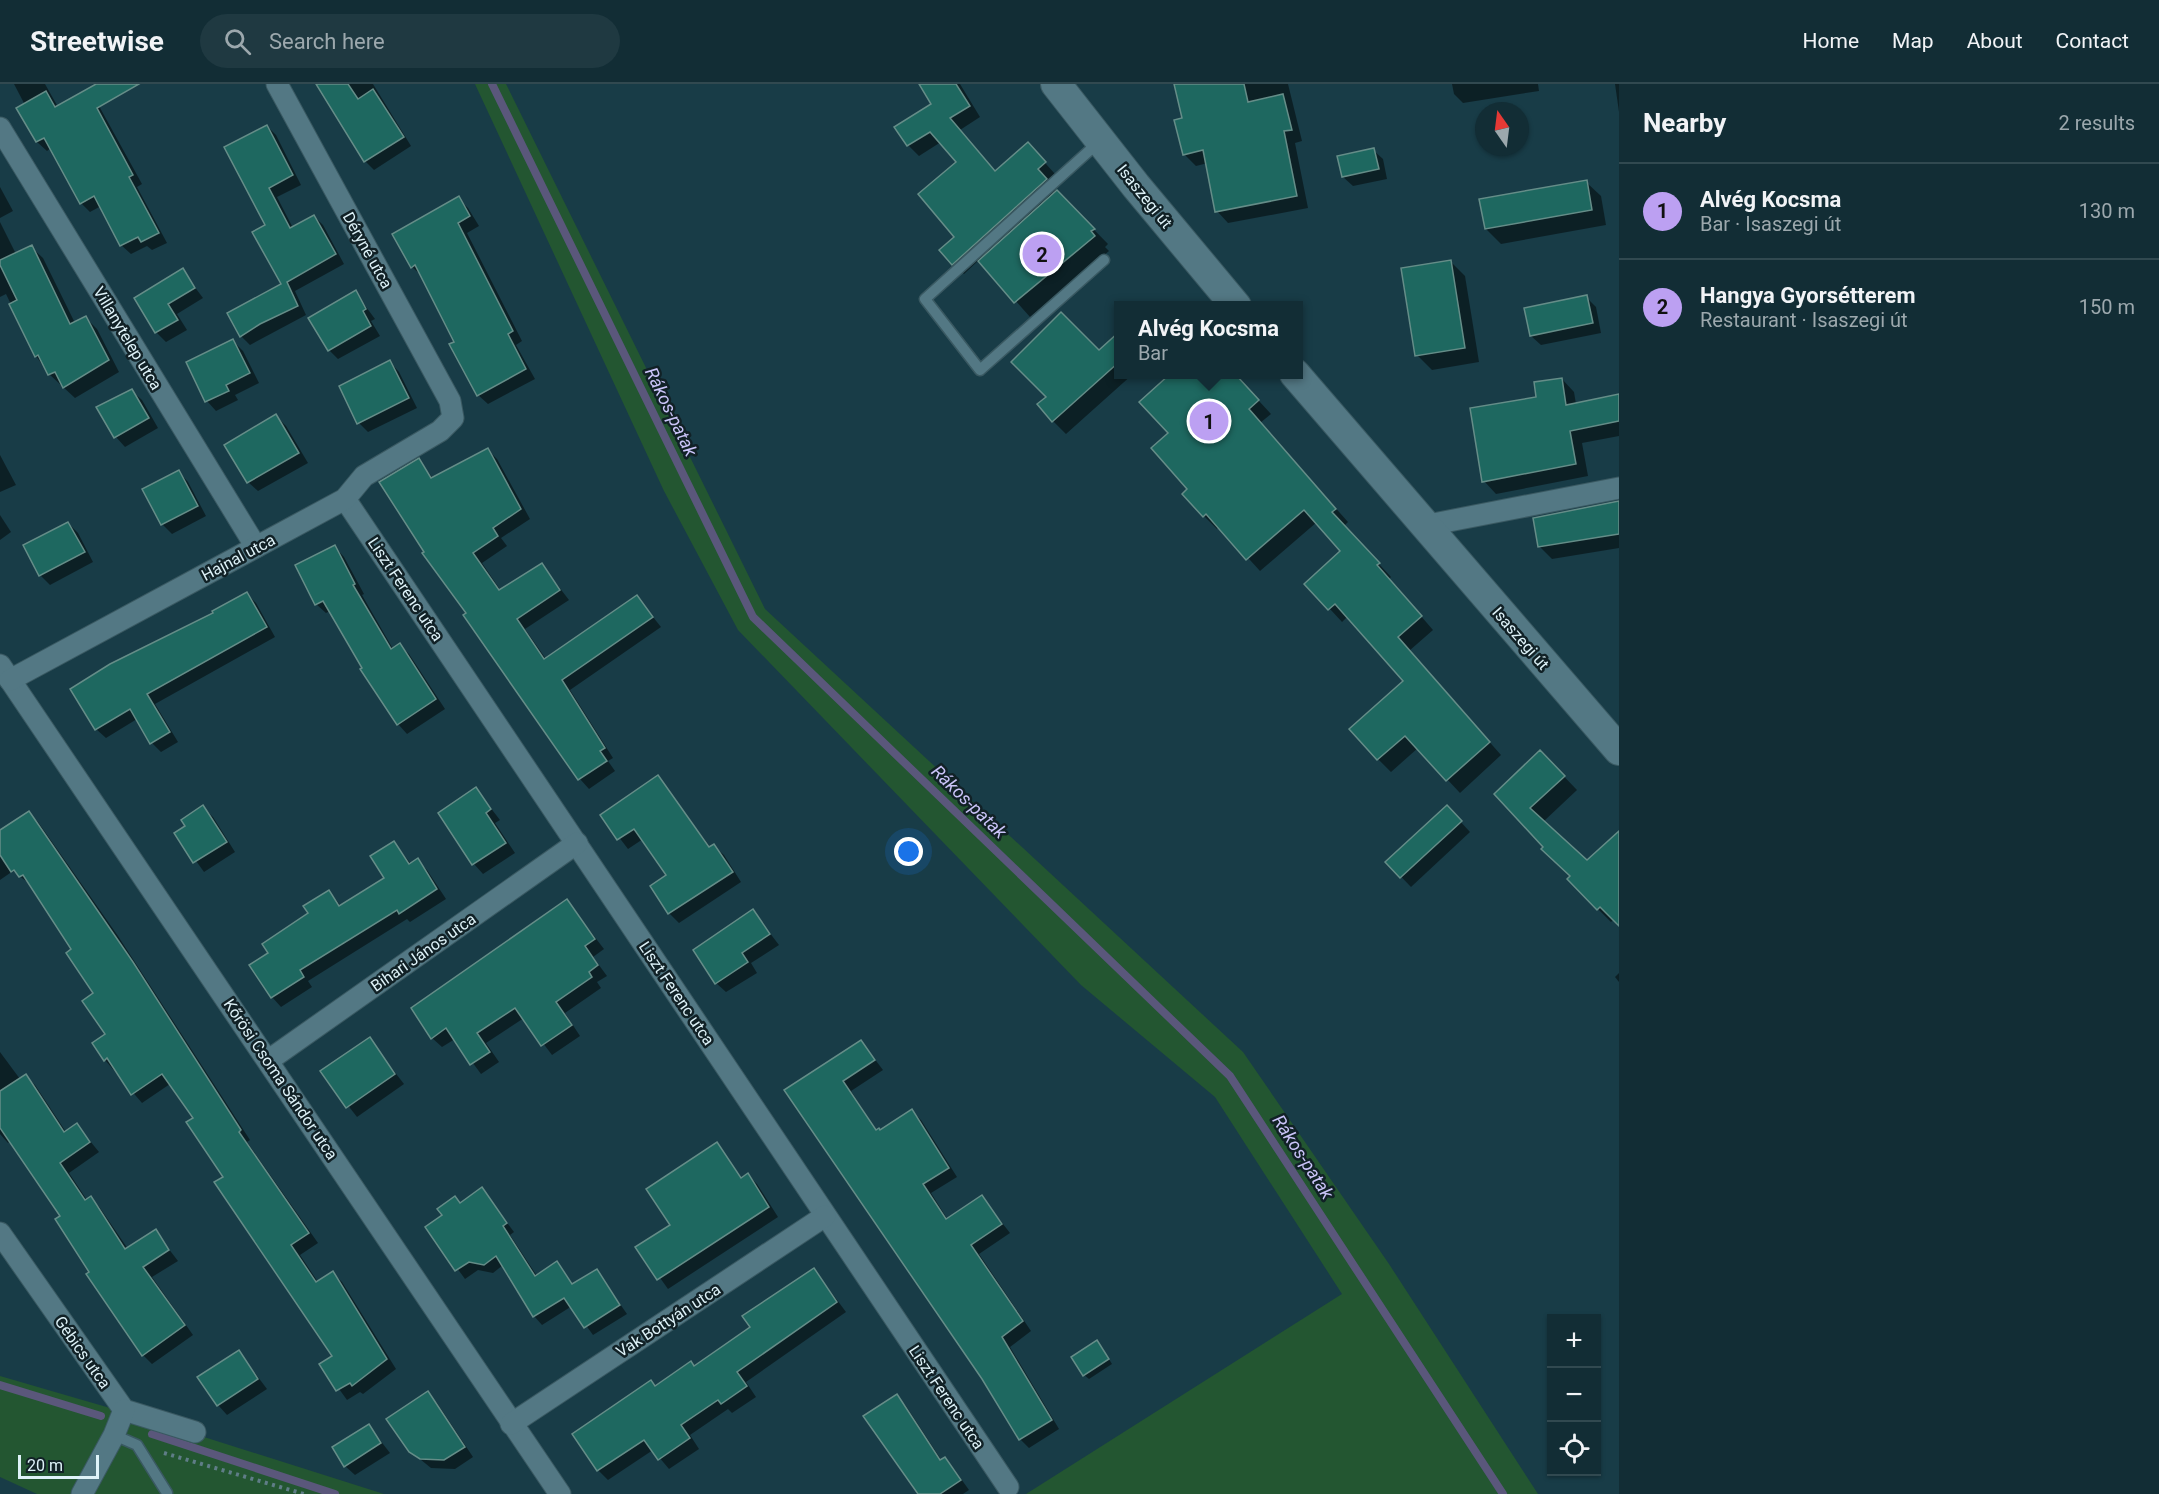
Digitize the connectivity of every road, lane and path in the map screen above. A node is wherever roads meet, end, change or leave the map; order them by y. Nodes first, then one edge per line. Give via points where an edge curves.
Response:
1 (277, 84) edge
2 (1067, 88) edge
3 (0, 128) edge
4 (1100, 141) junction
5 (1104, 260) dead end
6 (1232, 301) edge
7 (1298, 379) edge
8 (453, 418) joint
9 (1619, 488) edge
10 (345, 499) junction
11 (1423, 526) junction
12 (256, 547) junction
13 (5, 672) edge
14 (1619, 750) edge
15 (577, 843) junction
16 (269, 1060) junction
17 (825, 1216) junction
18 (0, 1233) edge
19 (124, 1410) junction
20 (511, 1424) junction
21 (195, 1432) dead end
22 (114, 1435) junction
23 (137, 1445) junction
24 (1008, 1487) dead end
25 (167, 1493) edge
26 (82, 1494) edge
27 (304, 1494) edge
28 (560, 1494) edge

1 - 8 street, Déryné utca via 450,401
2 - 4 main road, Isaszegi út
3 - 12 street, Villanytelep utca
4 - 5 lane via 924,299 980,370
4 - 6 main road, Isaszegi út
7 - 11 main road, Isaszegi út
8 - 10 street, Hajnal utca via 440,431 364,476
9 - 11 street
10 - 12 street, Hajnal utca
10 - 15 street, Liszt Ferenc utca
11 - 14 main road, Isaszegi út
12 - 13 street, Hajnal utca
13 - 16 street, Kőrösi Csoma Sándor utca
15 - 16 street, Bihari János utca
15 - 17 street, Liszt Ferenc utca
16 - 20 street, Kőrösi Csoma Sándor utca
17 - 20 street, Vak Bottyán utca
17 - 24 street, Liszt Ferenc utca
18 - 19 street, Gébics utca
19 - 21 street
19 - 22 street
20 - 28 street, Kőrösi Csoma Sándor utca
22 - 23 lane
22 - 26 street
23 - 25 lane
23 - 27 path

